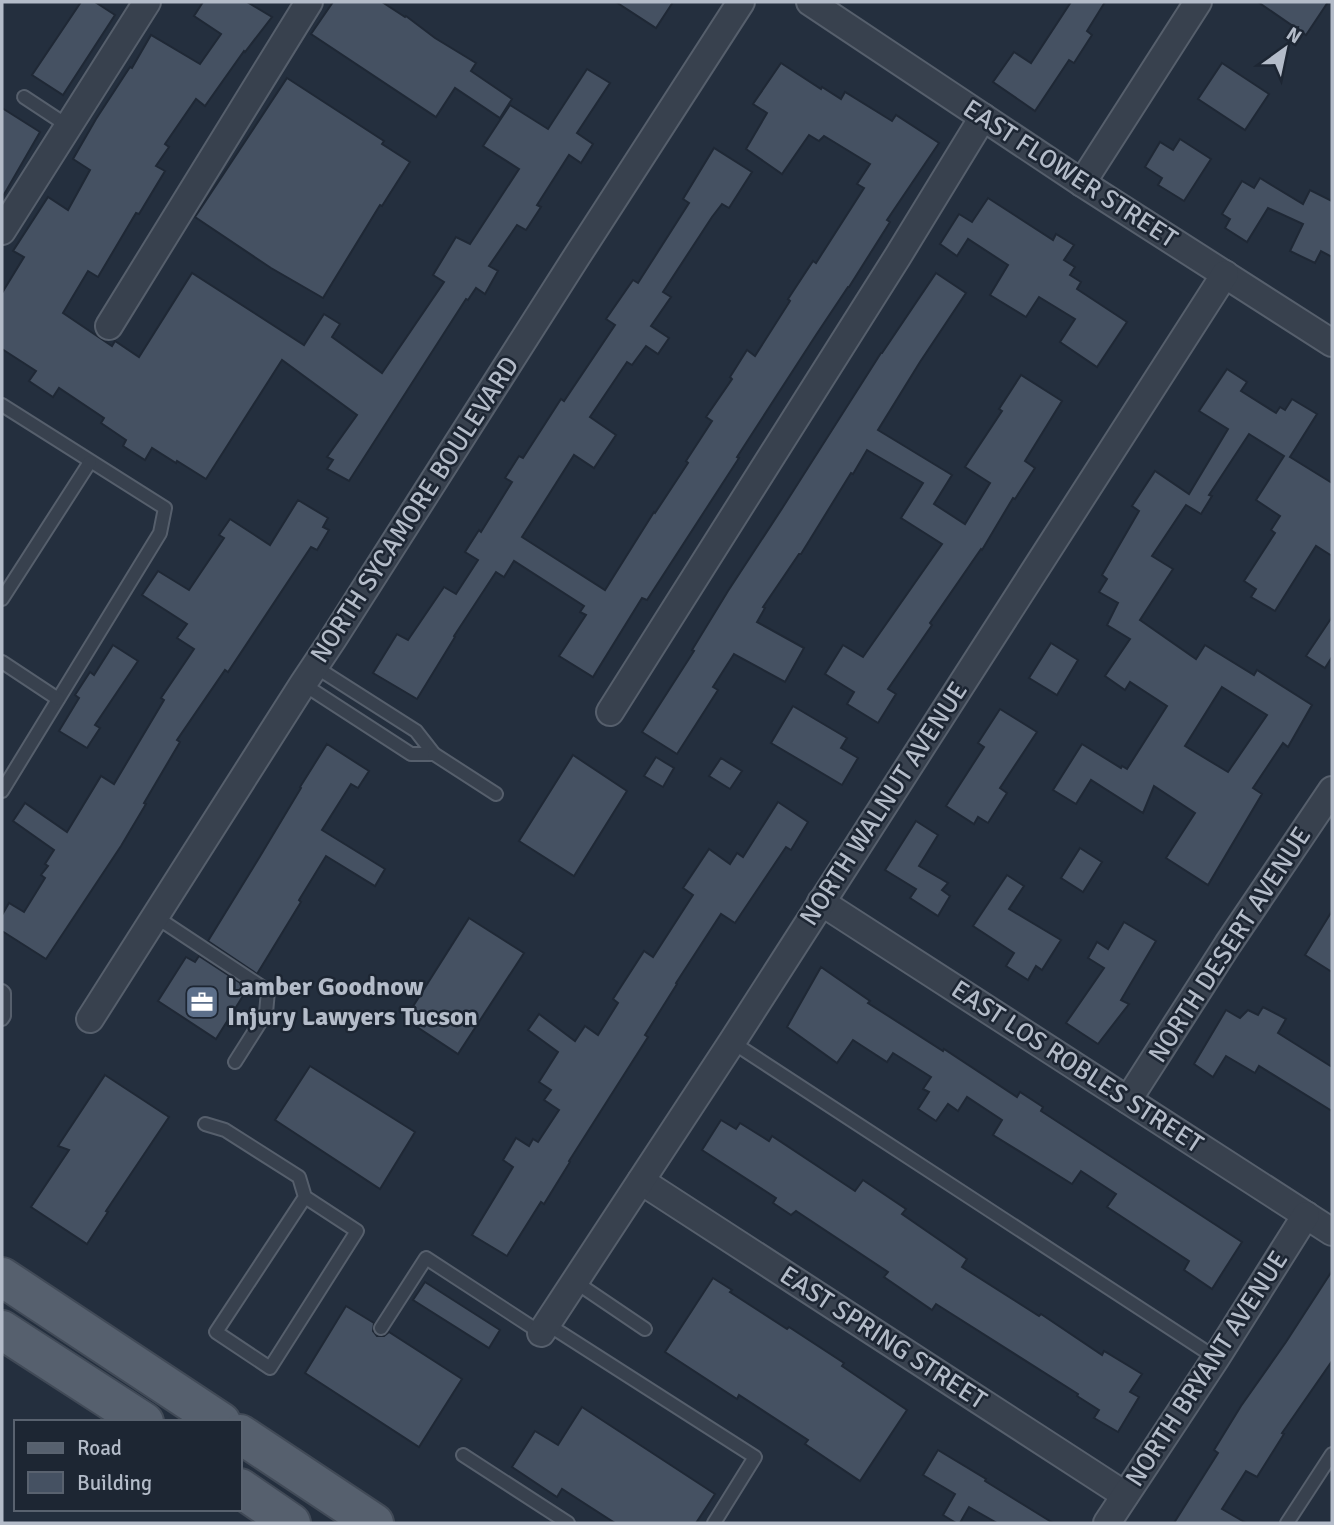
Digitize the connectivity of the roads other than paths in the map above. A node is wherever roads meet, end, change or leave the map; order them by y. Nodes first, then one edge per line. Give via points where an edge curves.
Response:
1 (147, 2) edge
2 (309, 2) edge
3 (741, 2) edge
4 (810, 2) edge
5 (1198, 2) edge
6 (23, 97) dead end
7 (983, 117) junction
8 (68, 126) junction
9 (1082, 183) junction
10 (2, 231) edge
11 (1225, 274) junction
12 (109, 326) dead end
13 (1332, 343) edge
14 (2, 405) edge
15 (90, 462) junction
16 (2, 599) edge
17 (2, 662) edge
18 (309, 675) junction
19 (58, 699) junction
20 (610, 712) dead end
21 (434, 754) junction
22 (1332, 790) edge
23 (2, 791) edge
24 (496, 794) dead end
25 (821, 902) junction
26 (156, 917) junction
27 (2, 991) edge
28 (2, 1019) edge
29 (90, 1019) dead end
30 (732, 1042) junction
31 (234, 1062) dead end
32 (1128, 1100) junction
33 (205, 1124) dead end
34 (641, 1181) junction
35 (305, 1197) junction
36 (1306, 1215) junction
37 (1332, 1232) edge
38 (2, 1277) edge
39 (573, 1282) junction
40 (381, 1328) dead end
41 (544, 1329) junction
42 (645, 1329) dead end
43 (2, 1330) edge
44 (1216, 1358) junction
45 (141, 1420) edge
46 (218, 1420) edge
47 (242, 1435) edge
48 (1332, 1454) edge
49 (463, 1455) dead end
50 (242, 1489) edge
51 (1125, 1495) junction
52 (291, 1523) edge
53 (374, 1523) edge
54 (568, 1523) edge
55 (715, 1523) edge
56 (1107, 1523) edge
57 (1287, 1523) edge

1 - 8 street
2 - 12 street
3 - 18 street, NORTH SYCAMORE BOULEVARD
4 - 7 street, EAST FLOWER STREET
5 - 9 street
6 - 8 lane
7 - 9 street, EAST FLOWER STREET
7 - 20 street
8 - 10 street
9 - 11 street, EAST FLOWER STREET
11 - 13 street, EAST FLOWER STREET
11 - 25 street, NORTH WALNUT AVENUE
14 - 15 lane
15 - 16 lane
15 - 19 lane via 165,508 160,533
17 - 19 lane
18 - 21 lane via 416,731
18 - 21 lane via 411,754
18 - 26 street, NORTH SYCAMORE BOULEVARD
19 - 23 lane
21 - 24 lane
22 - 32 street, NORTH DESERT AVENUE
25 - 30 street, NORTH WALNUT AVENUE
25 - 32 street, EAST LOS ROBLES STREET
26 - 29 street, NORTH SYCAMORE BOULEVARD
26 - 31 lane via 268,991 266,1013
27 - 28 lane
30 - 34 street, NORTH WALNUT AVENUE
30 - 44 lane
32 - 36 street, EAST LOS ROBLES STREET
33 - 35 lane via 225,1130 299,1177
34 - 39 street, NORTH WALNUT AVENUE
34 - 51 street, EAST SPRING STREET
35 - 35 lane via 358,1231 270,1368 216,1332
36 - 37 street, EAST LOS ROBLES STREET
36 - 44 street, NORTH BRYANT AVENUE
38 - 46 main road
39 - 41 street, NORTH WALNUT AVENUE
39 - 42 lane
40 - 41 lane via 425,1258
41 - 55 lane via 755,1457
43 - 45 main road
44 - 51 street, NORTH BRYANT AVENUE
47 - 53 main road
48 - 57 lane
49 - 54 lane
50 - 52 main road
51 - 56 street, NORTH BRYANT AVENUE

